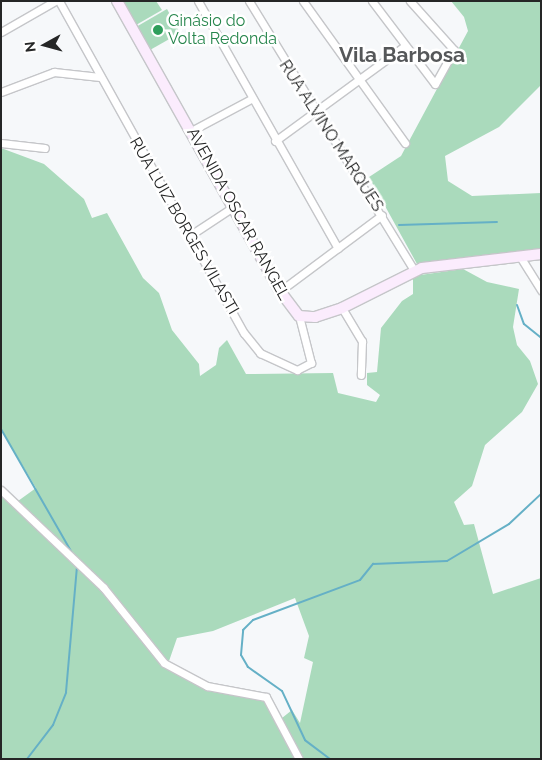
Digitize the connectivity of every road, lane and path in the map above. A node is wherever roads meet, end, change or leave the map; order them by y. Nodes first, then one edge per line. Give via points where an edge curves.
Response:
1 (55, 1) edge
2 (59, 1) edge
3 (117, 1) edge
4 (198, 1) edge
5 (249, 1) edge
6 (303, 1) edge
7 (372, 1) edge
8 (410, 1) edge
9 (1, 32) edge
10 (405, 46) junction
11 (100, 77) junction
12 (360, 79) junction
13 (1, 92) edge
14 (251, 99) junction
15 (315, 112) junction
16 (192, 131) junction
17 (275, 141) junction
18 (1, 143) edge
19 (405, 143) dead end
20 (46, 148) dead end
21 (233, 207) junction
22 (382, 215) junction
23 (189, 236) junction
24 (338, 248) junction
25 (541, 254) edge
26 (521, 258) junction
27 (414, 270) junction
28 (541, 290) edge
29 (280, 291) junction
30 (342, 308) junction
31 (299, 316) junction
32 (361, 375) dead end
33 (1, 490) edge
34 (299, 759) edge

1 - 9 street
2 - 11 street, RUA LUIZ BORGES VILASTI
3 - 16 main road, AVENIDA OSCAR RANGEL
4 - 14 street
5 - 15 street, RUA ALVINO MARQUES
6 - 12 street
7 - 10 street
8 - 10 street via 454,50 434,84
10 - 12 street
11 - 13 street via 54,72
11 - 23 street, RUA LUIZ BORGES VILASTI
12 - 15 street
12 - 19 street
14 - 16 street
14 - 17 street
15 - 17 street
15 - 22 street, RUA ALVINO MARQUES
16 - 21 main road, AVENIDA OSCAR RANGEL
17 - 24 street
18 - 20 street
21 - 23 street
21 - 29 main road, AVENIDA OSCAR RANGEL
22 - 24 street
22 - 27 street, RUA ALVINO MARQUES
23 - 31 street, RUA LUIZ BORGES VILASTI via 252,344 277,365 297,370 311,362
24 - 29 street
25 - 26 main road
26 - 27 main road
26 - 28 street via 526,273
27 - 30 main road, AVENIDA OSCAR RANGEL
29 - 31 main road, AVENIDA OSCAR RANGEL
30 - 31 main road, AVENIDA OSCAR RANGEL via 315,317
30 - 32 street via 362,340
33 - 34 street via 103,587 164,663 207,686 266,697

